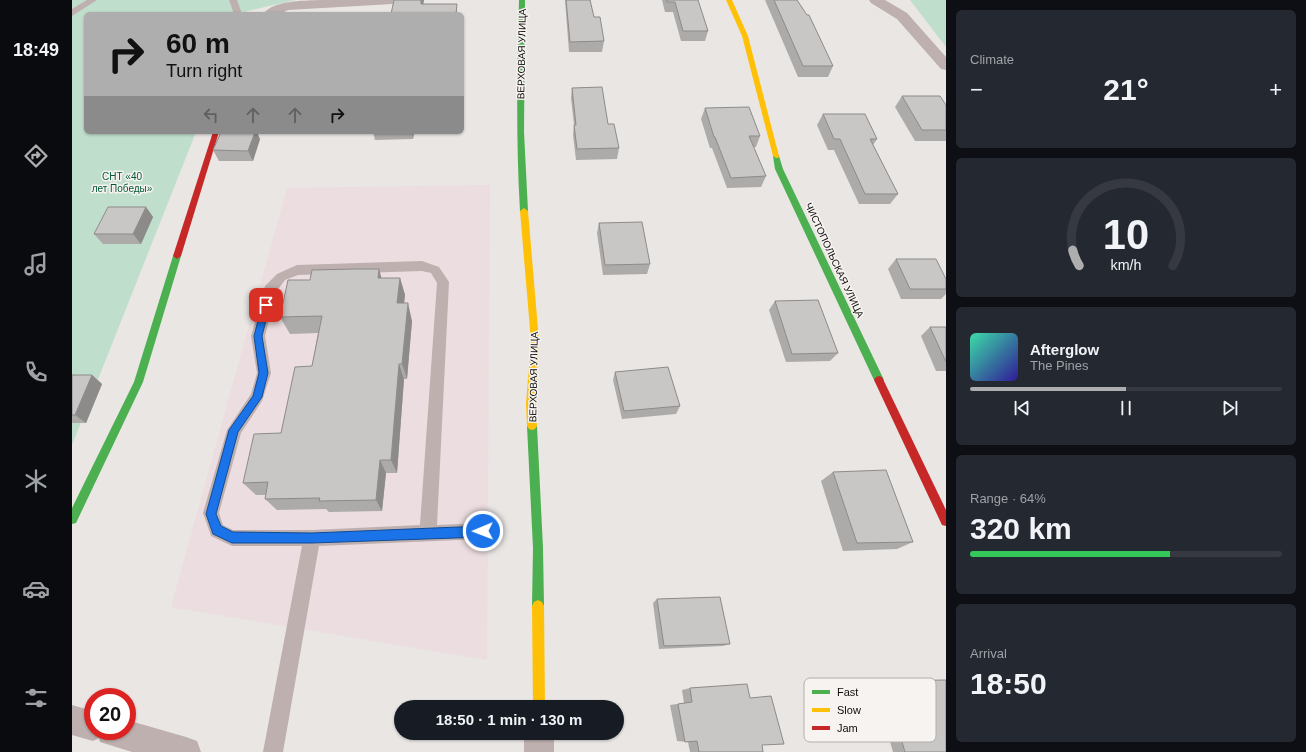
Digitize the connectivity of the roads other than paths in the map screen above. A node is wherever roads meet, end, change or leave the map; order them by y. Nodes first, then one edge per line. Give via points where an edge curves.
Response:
1 (93, 0) edge
2 (233, 0) edge
3 (392, 0) edge
4 (522, 0) edge
5 (729, 0) edge
6 (876, 0) edge
7 (237, 12) edge
8 (274, 12) edge
9 (72, 13) edge
10 (946, 66) edge
11 (215, 134) edge
12 (72, 519) edge
13 (946, 521) edge
14 (483, 531) dead end
15 (428, 533) junction
16 (312, 538) junction
17 (539, 700) edge
18 (72, 720) edge
19 (84, 723) edge
20 (136, 738) edge
21 (539, 740) edge
22 (186, 752) edge
23 (273, 752) edge
24 (539, 752) edge

1 - 9 lane
2 - 7 lane
3 - 8 street via 285,6
4 - 17 street, ВЕРХОВАЯ УЛИЦА via 521,181 535,341 531,404 538,548
5 - 13 street, ЧИСТОПОЛЬСКАЯ УЛИЦА via 745,36 779,169
6 - 10 street via 902,16
11 - 12 street via 138,382
14 - 15 lane
15 - 16 lane
15 - 16 lane via 442,282 436,270 422,266 297,270 281,277 270,290 258,336 264,373 257,397 234,430 211,514 217,530 232,538
16 - 23 lane
18 - 19 street
20 - 22 street
21 - 24 street

